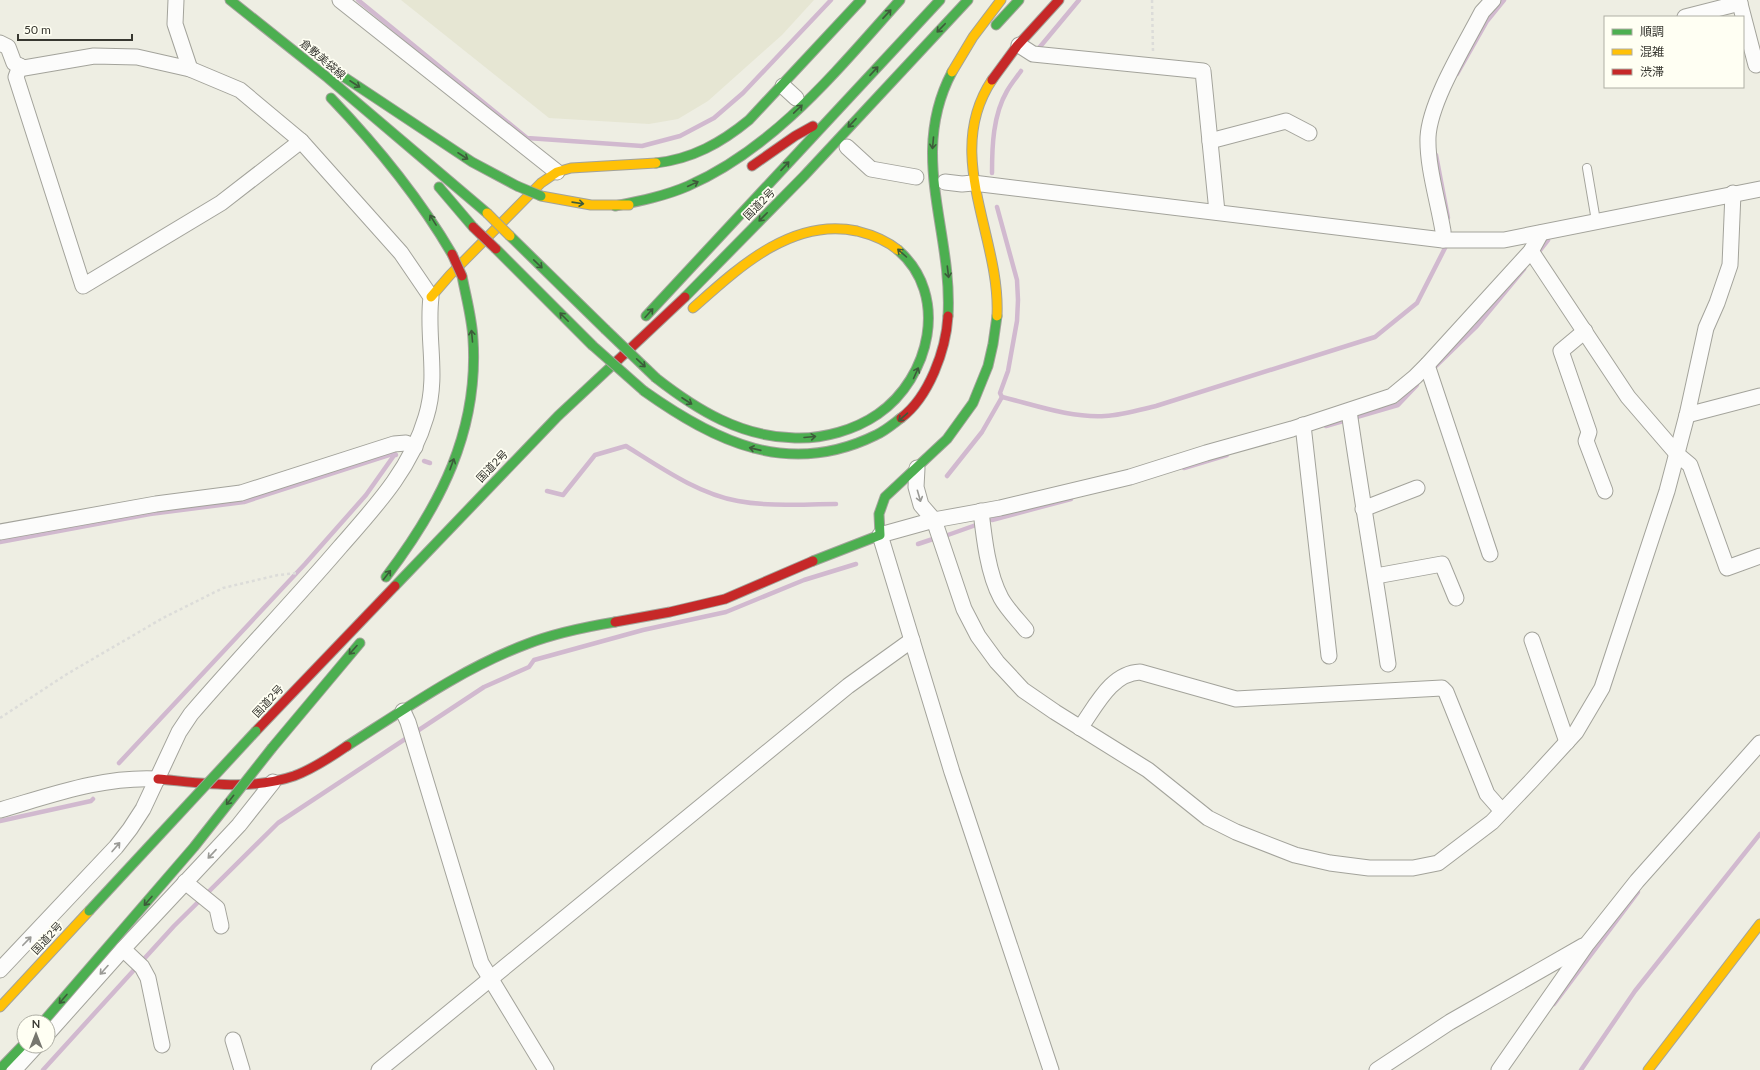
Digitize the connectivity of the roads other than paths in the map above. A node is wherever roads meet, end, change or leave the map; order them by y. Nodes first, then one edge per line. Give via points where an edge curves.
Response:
1 (176, 0) edge
2 (230, 0) edge
3 (340, 0) edge
4 (861, 0) edge
5 (900, 0) edge
6 (940, 0) edge
7 (968, 0) edge
8 (1001, 0) edge
9 (1019, 0) edge
10 (1059, 0) edge
11 (1493, 0) edge
12 (1740, 1) edge
13 (1685, 16) edge
14 (1744, 16) edge
15 (252, 17) junction
16 (1744, 17) edge
17 (0, 43) edge
18 (1019, 45) junction
19 (1756, 65) dead end
20 (20, 66) junction
21 (190, 69) junction
22 (308, 74) dead end
23 (783, 86) junction
24 (324, 91) dead end
25 (796, 98) dead end
26 (938, 105) junction
27 (833, 115) junction
28 (1309, 133) dead end
29 (398, 140) junction
30 (301, 141) junction
31 (1210, 141) junction
32 (847, 147) dead end
33 (1588, 168) dead end
34 (744, 171) dead end
35 (557, 172) junction
36 (916, 177) dead end
37 (946, 182) dead end
38 (973, 183) junction
39 (1760, 189) edge
40 (696, 192) dead end
41 (1733, 193) junction
42 (615, 206) junction
43 (1217, 212) junction
44 (1596, 221) junction
45 (1541, 233) junction
46 (1446, 240) junction
47 (1534, 254) junction
48 (431, 297) junction
49 (688, 312) dead end
50 (642, 321) dead end
51 (670, 325) dead end
52 (1585, 331) junction
53 (642, 338) junction
54 (626, 339) dead end
55 (1428, 370) junction
56 (1760, 396) edge
57 (1687, 415) junction
58 (558, 416) junction
59 (1349, 416) junction
60 (1304, 430) junction
61 (416, 447) junction
62 (1678, 455) junction
63 (917, 468) junction
64 (1417, 488) dead end
65 (485, 490) junction
66 (1605, 491) dead end
67 (1362, 509) junction
68 (981, 511) junction
69 (934, 520) junction
70 (0, 532) edge
71 (880, 535) junction
72 (441, 552) dead end
73 (1490, 554) dead end
74 (1760, 556) edge
75 (1376, 576) junction
76 (380, 584) dead end
77 (1456, 598) dead end
78 (365, 603) dead end
79 (1026, 630) dead end
80 (368, 633) dead end
81 (912, 640) junction
82 (1532, 640) dead end
83 (1329, 656) dead end
84 (1388, 664) dead end
85 (311, 672) junction
86 (403, 712) junction
87 (1080, 728) junction
88 (1567, 742) junction
89 (1760, 743) edge
90 (158, 779) junction
91 (273, 782) junction
92 (0, 810) edge
93 (1502, 811) junction
94 (185, 882) junction
95 (89, 911) junction
96 (1760, 924) edge
97 (221, 926) dead end
98 (1587, 944) junction
99 (123, 949) junction
100 (0, 970) edge
101 (490, 978) junction
102 (0, 996) edge
103 (0, 1007) edge
104 (50, 1014) edge
105 (56, 1024) edge
106 (233, 1040) dead end
107 (162, 1045) dead end
108 (16, 1052) edge
109 (29, 1054) edge
110 (0, 1069) edge
111 (14, 1070) edge
112 (242, 1070) edge
113 (379, 1070) edge
114 (546, 1070) edge
115 (1051, 1070) edge
116 (1377, 1070) edge
117 (1499, 1070) edge
118 (1648, 1070) edge

1 - 21 street via 176,24
2 - 15 main road, 倉敷美袋線
3 - 35 street
4 - 23 main road
42 -> 5 main road via 688,186 737,160 778,128 802,105
27 -> 6 main road, 国道2号
7 -> 53 main road, 国道2号 via 799,181
8 - 26 main road via 958,62
9 - 26 main road via 957,71
10 - 18 main road
11 - 46 street via 1482,12 1430,120 1428,147
12 - 13 street
12 - 14 street
15 - 22 main road
15 - 29 main road, 倉敷美袋線 via 326,76
15 -> 42 main road, bridge via 472,162 517,186 541,196 566,202
16 - 19 street
17 - 20 street via 8,47 14,63
18 - 31 street via 1033,54 1203,71
18 - 38 main road via 996,73 983,96 974,121 970,148
20 - 21 street via 24,68 94,56 116,56 137,57
20 - 30 street via 16,76 83,286 221,203
21 - 30 street via 240,90
23 - 25 street
23 - 35 main road via 750,120 710,148 658,163 571,168
76 -> 24 main road, bridge via 431,512 460,442 470,393 473,340 462,276 425,207 363,132
26 -> 29 main road, bridge via 932,169 949,283 945,344 932,380 922,397 893,425 856,445 834,452 811,455 767,452 725,440 686,420 644,391 592,345 473,227
27 - 34 main road via 795,136
50 -> 27 main road, 国道2号
28 - 31 street via 1286,121
29 -> 49 main road, bridge via 487,213 656,378 698,408 737,427 779,438 844,432 865,422 884,411 912,380 928,340 930,322 926,288 908,258 879,237 863,231 845,229 807,232 785,240 742,266
30 - 48 street via 401,253
31 - 43 street
32 - 36 street via 871,169
33 - 44 lane
35 - 48 main road via 541,183
37 - 38 street
38 - 43 street
38 - 63 main road via 991,256 996,289 996,325 990,362 979,392 962,422
39 - 41 street
40 - 42 main road via 669,200
41 - 44 street
41 - 57 street via 1730,265 1706,328
43 - 46 street
44 - 45 street
45 - 46 street via 1504,240
45 - 47 street
47 - 52 street
47 - 55 street
48 - 61 street via 432,392
51 - 53 main road
52 - 62 street via 1628,397
52 - 66 street via 1561,350 1589,432 1586,441
53 - 58 main road, 国道2号
54 - 58 main road, 国道2号
55 - 59 street via 1392,396
55 - 73 street
56 - 57 street
57 - 62 street
58 - 65 main road, 国道2号
59 - 60 street
59 - 67 street
60 - 68 street via 1130,477
60 - 83 street
61 - 70 street via 406,442 394,444 241,494 156,504
61 - 90 street via 374,508 191,714 179,732
62 - 74 street via 1690,465 1727,568
62 - 88 street via 1602,688 1576,732
63 -> 69 street via 916,487 921,504
63 - 71 main road via 882,501 878,525
64 - 67 street
65 - 72 main road
65 - 85 main road, 国道2号
67 - 75 street
68 - 69 street
68 - 79 street via 995,585 1002,599
69 - 71 street
69 - 87 street via 954,584 978,636 997,662 1023,690
71 - 81 street
71 - 86 main road via 841,548 720,601 564,633 528,644 456,678
75 - 77 street via 1442,564
75 - 84 street
78 - 85 main road
80 -> 104 main road, bridge via 194,847
81 - 101 street via 848,686
81 - 115 street via 952,772
82 - 88 street
85 - 95 main road, 国道2号, bridge
86 - 91 main road via 318,764 295,776
86 - 101 street via 481,963
87 - 93 street via 1148,770 1208,818 1295,855 1330,864 1377,868 1417,867 1438,863 1492,822
87 - 93 street via 1115,681 1140,672 1236,699 1442,688 1446,692 1487,794
88 - 93 street
89 - 98 street via 1637,881
90 - 91 main road via 228,785
90 - 92 street via 110,780
100 -> 90 street via 116,847 143,809
91 -> 94 street via 240,825
94 - 97 street via 217,908
94 - 99 street
95 - 102 main road
95 - 103 main road, 国道2号
96 - 118 main road
98 - 116 street via 1450,1022
98 - 117 street
99 -> 105 street
99 - 107 street via 139,964 148,978
101 - 113 street
101 - 114 street
106 - 112 street
108 - 110 main road
109 - 111 street

